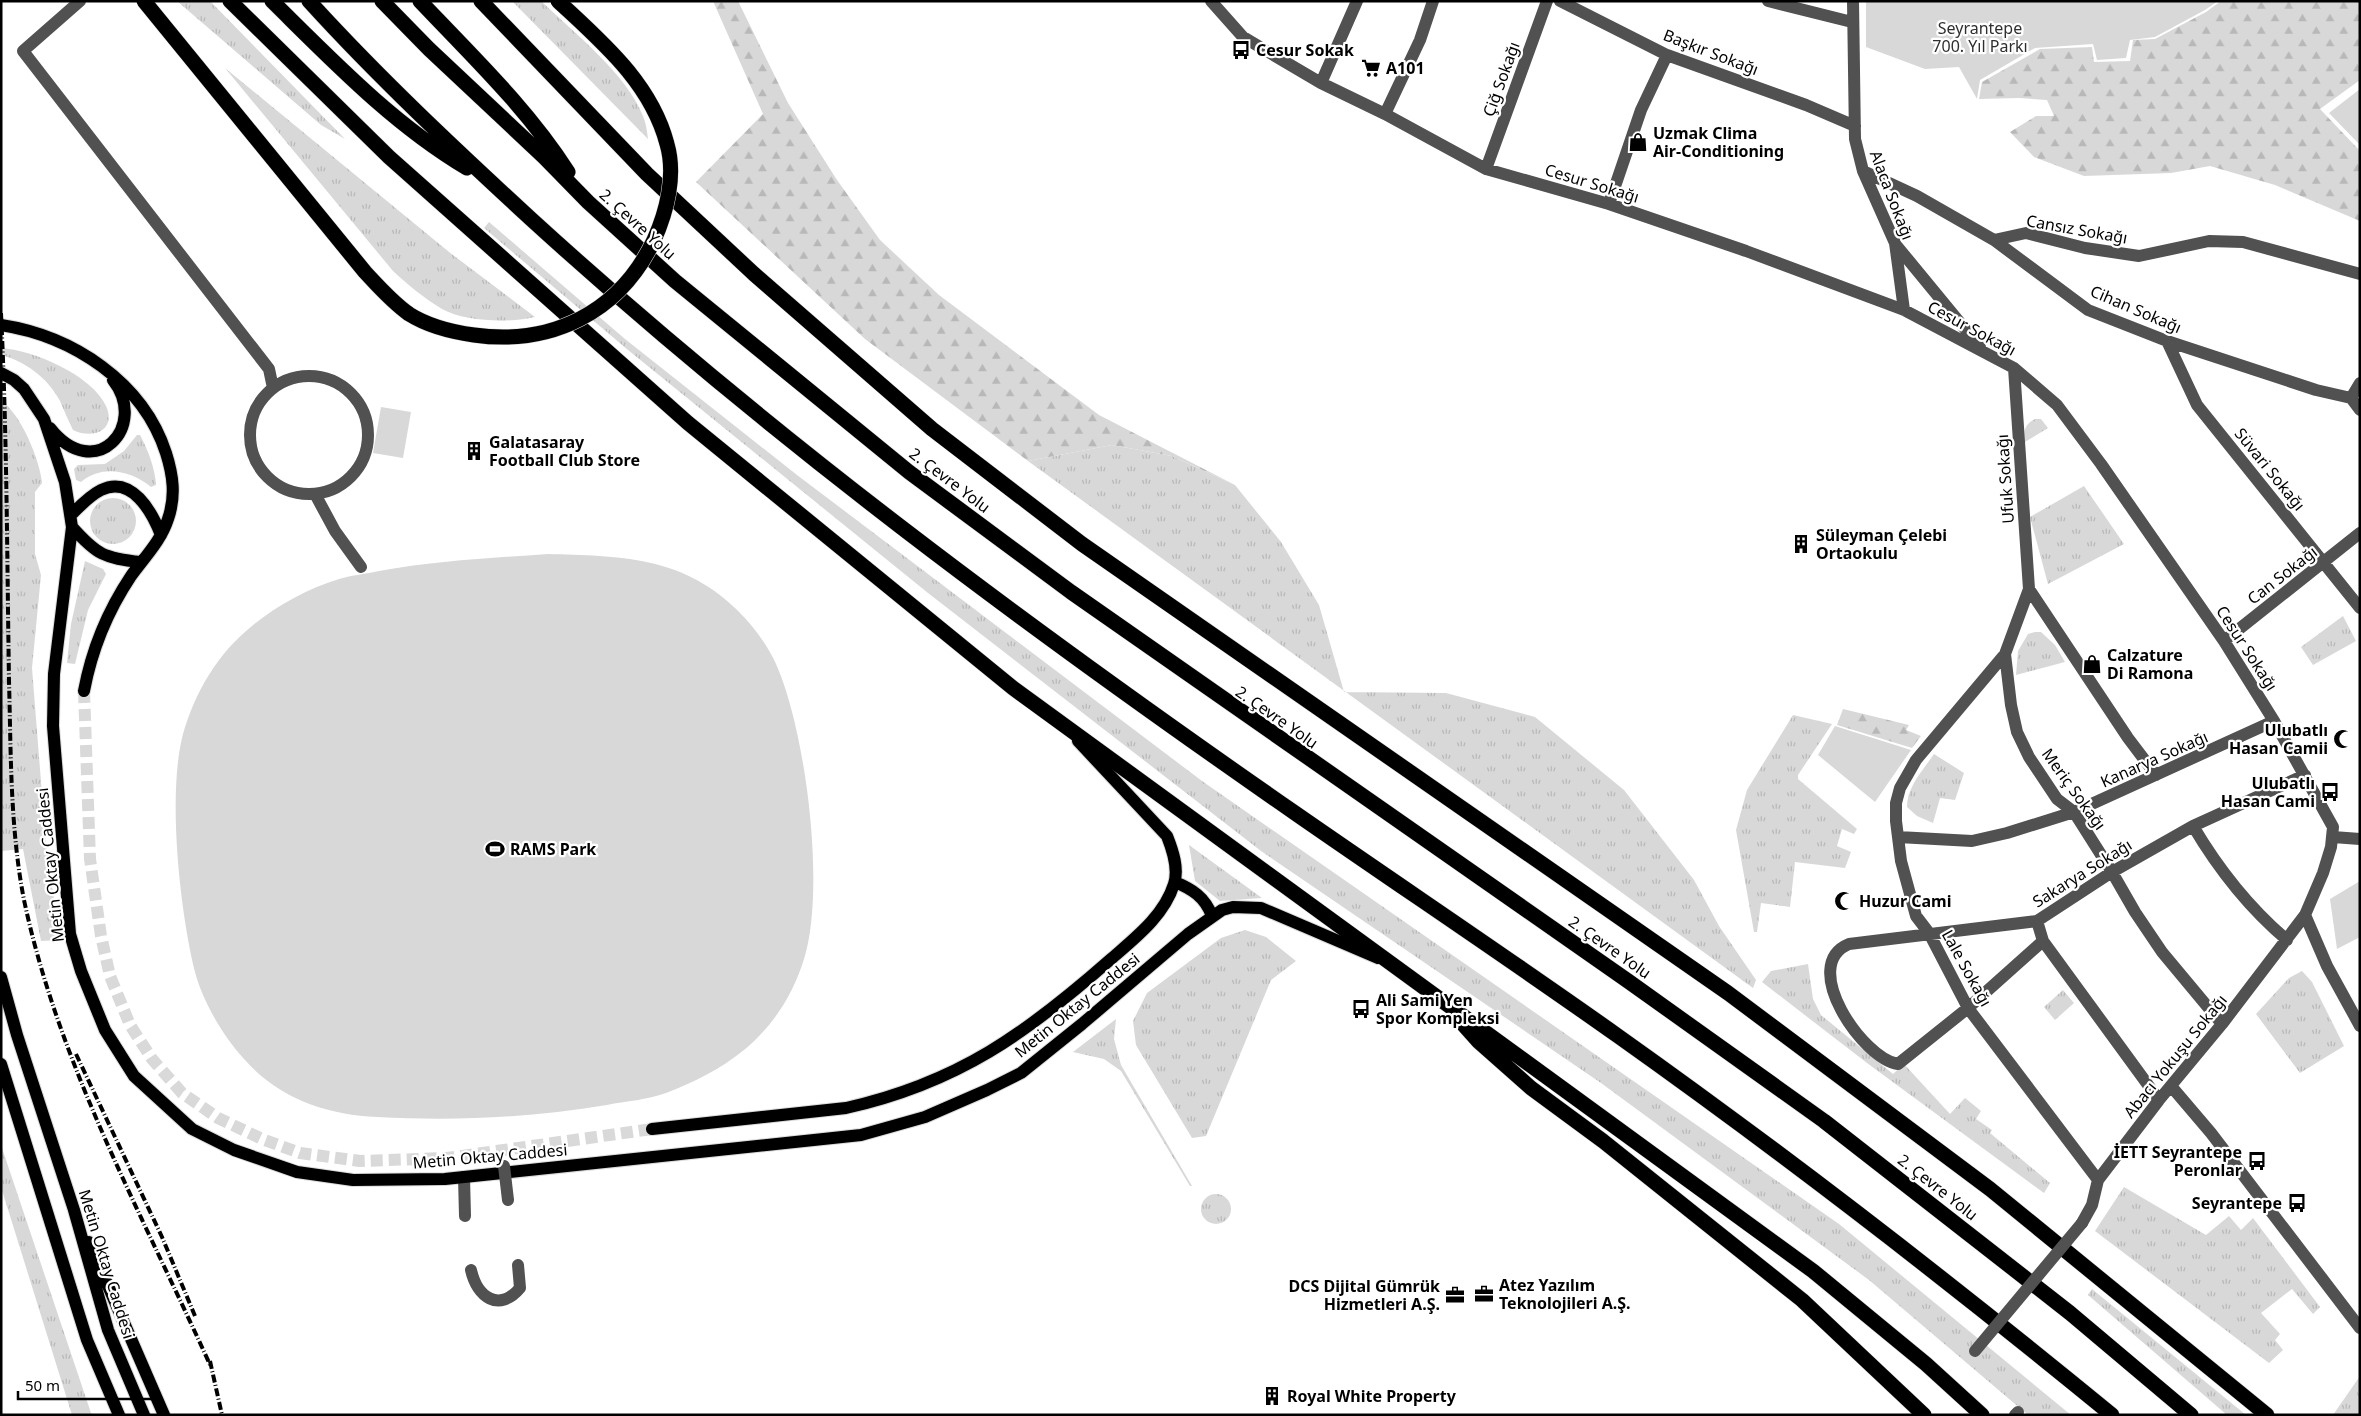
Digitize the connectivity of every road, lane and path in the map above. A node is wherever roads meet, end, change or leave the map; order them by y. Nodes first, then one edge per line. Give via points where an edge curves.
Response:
1 (80, 1) edge
2 (144, 1) edge
3 (230, 1) edge
4 (272, 1) edge
5 (309, 1) edge
6 (382, 1) edge
7 (420, 1) edge
8 (481, 1) edge
9 (558, 1) edge
10 (1211, 1) edge
11 (1357, 1) edge
12 (1433, 1) edge
13 (1548, 1) edge
14 (1560, 1) edge
15 (1768, 1) edge
16 (1852, 1) edge
17 (1852, 22) junction
18 (1668, 55) junction
19 (1321, 83) junction
20 (1385, 114) junction
21 (1855, 126) junction
22 (1486, 169) junction
23 (1863, 171) junction
24 (490, 181) junction
25 (588, 202) junction
26 (1609, 204) junction
27 (1994, 240) junction
28 (1895, 244) junction
29 (2360, 274) edge
30 (1904, 310) junction
31 (1, 325) edge
32 (2167, 341) junction
33 (1983, 351) junction
34 (2014, 368) junction
35 (105, 370) junction
36 (1, 373) edge
37 (2360, 383) edge
38 (273, 388) junction
39 (2351, 398) junction
40 (2360, 410) edge
41 (44, 418) junction
42 (315, 494) junction
43 (72, 521) junction
44 (2360, 533) edge
45 (161, 535) junction
46 (141, 562) junction
47 (2324, 563) junction
48 (361, 567) dead end
49 (2029, 589) junction
50 (2360, 608) edge
51 (2224, 641) junction
52 (2005, 654) junction
53 (84, 691) tunnel mouth
54 (2274, 721) junction
55 (1064, 726) junction
56 (2305, 775) junction
57 (2156, 776) junction
58 (2074, 812) junction
59 (2193, 826) junction
60 (1898, 837) junction
61 (2333, 837) junction
62 (2360, 839) edge
63 (2112, 872) junction
64 (1175, 882) junction
65 (2305, 915) junction
66 (1212, 916) junction
67 (2037, 921) junction
68 (1929, 933) junction
69 (2287, 940) junction
70 (2043, 941) junction
71 (1387, 962) junction
72 (1, 977) edge
73 (1445, 1003) junction
74 (1968, 1008) junction
75 (2222, 1024) junction
76 (2360, 1026) edge
77 (1, 1064) edge
78 (2171, 1086) junction
79 (2159, 1100) junction
80 (652, 1129) tunnel mouth
81 (504, 1166) dead end
82 (464, 1177) junction
83 (2098, 1180) junction
84 (508, 1200) dead end
85 (74, 1210) junction
86 (465, 1216) dead end
87 (518, 1265) dead end
88 (471, 1270) dead end
89 (2360, 1328) edge
90 (1975, 1351) dead end
91 (119, 1415) edge
92 (144, 1415) edge
93 (164, 1415) edge
94 (1924, 1415) edge
95 (1982, 1415) edge
96 (2112, 1415) edge
97 (2191, 1415) edge
98 (2267, 1415) edge

1 - 38 street via 23,51 269,368
2 - 9 highway, bridge via 391,300 431,324 460,333 506,337 537,335 556,329 577,320 614,296 641,264 668,202 670,158 657,116 628,69
3 - 55 highway via 396,163 681,417
4 - 24 highway via 390,112 439,151
5 - 24 highway
6 - 25 highway, 2. Çevre Yolu
7 - 25 highway via 551,145
8 - 98 highway via 654,181 754,274 946,440 1090,550 1728,993 1829,1067 1990,1189
10 - 19 street, Cesur Sokağı via 1243,37
11 - 19 street
12 - 20 street via 1420,40
13 - 22 street, Çiğ Sokağı
14 - 18 street, Başkır Sokağı
15 - 17 street
16 - 17 street, Alaca Sokağı
17 - 21 street, Alaca Sokağı
18 - 21 street, Başkır Sokağı
18 - 26 street via 1641,110
19 - 20 street, Cesur Sokağı
20 - 22 street, Cesur Sokağı
21 - 23 street, Alaca Sokağı
22 - 26 street, Cesur Sokağı
23 - 27 street, Cihan Sokağı via 1917,196
23 - 28 street, Alaca Sokağı
24 - 96 highway via 655,329 875,508 1184,735 1693,1090 1936,1272
25 - 97 highway, 2. Çevre Yolu via 682,287 909,472 1070,592 1793,1099 2062,1307
26 - 30 street, Cesur Sokağı
27 - 29 street, Cansız Sokağı via 2026,233 2085,248 2139,256 2209,241 2243,242
27 - 32 street, Cihan Sokağı via 2088,310
28 - 30 street, Alaca Sokağı
28 - 33 street
30 - 33 street, Cesur Sokağı
31 - 35 main road via 17,327 76,349
32 - 39 street, Cihan Sokağı via 2316,390
32 - 47 street, Süvari Sokağı via 2197,405
33 - 34 street, Cesur Sokağı
34 - 49 street, Ufuk Sokağı
34 - 51 street, Cesur Sokağı via 2057,405 2102,464
35 - 41 main road via 120,389 124,420 119,434 105,448 96,452 66,445
35 - 45 main road via 128,387 142,404 163,445 174,488 168,520
36 - 41 main road, Metin Oktay Caddesi via 24,390
37 - 39 street
38 - 42 street via 260,402 252,419 250,438 254,457 278,486 296,493
38 - 42 street via 291,379 310,376 330,380 347,390 360,405 367,424 368,443 364,456 350,478 334,490
39 - 40 street
41 - 43 main road, Metin Oktay Caddesi via 65,482
42 - 48 street via 334,531
43 - 45 main road via 88,499 115,486 129,490 144,502
43 - 46 main road via 86,543 102,555
43 - 82 main road, Metin Oktay Caddesi via 54,674 53,726 70,934 105,1030 134,1076 192,1129 234,1150 297,1172 353,1180
44 - 47 street, Can Sokağı
45 - 46 main road
46 - 53 main road via 102,626 90,659
47 - 50 street, Süvari Sokağı
47 - 51 street, Can Sokağı
49 - 52 street, Ufuk Sokağı
49 - 57 street, Ufuk Sokağı
51 - 54 street, Cesur Sokağı
52 - 58 street, Meriç Sokağı via 2017,732 2057,800
52 - 60 street, Lale Sokağı via 1916,760 1900,788 1896,803
54 - 56 street, Cesur Sokağı
54 - 57 street, Kanarya Sokağı
55 - 64 main road, Metin Oktay Caddesi via 1167,836 1174,853
55 - 71 highway
56 - 59 street, Sakarya Sokağı
56 - 61 street, Cesur Sokağı via 2333,827
57 - 58 street, Kanarya Sokağı
58 - 60 street, Kanarya Sokağı via 1972,841
58 - 63 street, Meriç Sokağı
59 - 63 street, Sakarya Sokağı
59 - 69 street via 2210,856 2236,890
60 - 68 street, Lale Sokağı via 1910,898 1916,916
61 - 62 street
61 - 65 street via 2323,873
63 - 67 street, Sakarya Sokağı
63 - 75 street, Meriç Sokağı via 2162,952
64 - 66 main road via 1200,896
64 - 80 main road, Metin Oktay Caddesi via 1166,904 1154,919 1061,1003 1005,1043 944,1077 873,1102 830,1111
65 - 69 street, Abacı Yokuşu Sokağı
65 - 76 street via 2327,966
66 - 71 main road, Metin Oktay Caddesi via 1233,907 1261,908
66 - 82 main road, Metin Oktay Caddesi via 1021,1073 925,1117 889,1129 835,1139
67 - 68 street, Sakarya Sokağı
67 - 70 street
68 - 74 street, Lale Sokağı
68 - 74 street, Sakarya Sokağı via 1839,948 1830,964 1830,987 1842,1011 1857,1034 1880,1058 1898,1064
69 - 75 street, Abacı Yokuşu Sokağı
70 - 74 street, Sakarya Sokağı
70 - 79 street
71 - 73 highway
72 - 85 main road, Metin Oktay Caddesi via 19,1044
73 - 94 highway via 1479,1042 1531,1088 1603,1140 1746,1254 1847,1340
73 - 95 highway via 1813,1272 1926,1364
74 - 83 street, Lale Sokağı
75 - 78 street, Abacı Yokuşu Sokağı
77 - 91 main road via 88,1340
78 - 79 street, Abacı Yokuşu Sokağı
78 - 89 street via 2211,1133
79 - 83 street, Abacı Yokuşu Sokağı
81 - 84 street, bridge
82 - 86 street
83 - 90 street, Abacı Yokuşu Sokağı, bridge via 2092,1205 2082,1222
85 - 92 main road, Metin Oktay Caddesi via 108,1330
85 - 93 main road
87 - 88 street via 520,1288 514,1295 497,1300 488,1299 480,1292 474,1284

